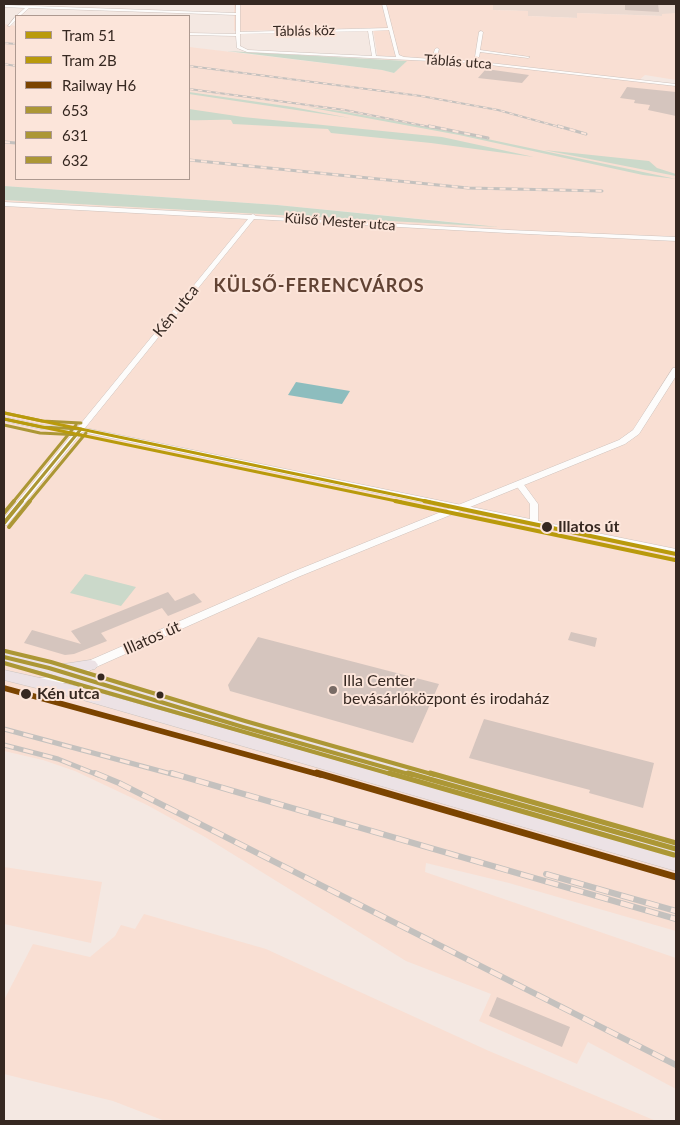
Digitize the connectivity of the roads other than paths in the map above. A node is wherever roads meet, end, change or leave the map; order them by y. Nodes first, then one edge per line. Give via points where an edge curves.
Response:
1 (95, 4) edge
2 (164, 4) edge
3 (238, 4) edge
4 (384, 4) edge
5 (4, 6) edge
6 (28, 7) junction
7 (90, 9) junction
8 (158, 11) junction
9 (238, 14) junction
10 (19, 15) edge
11 (86, 15) edge
12 (156, 15) edge
13 (15, 19) edge
14 (15, 25) edge
15 (391, 29) junction
16 (370, 30) junction
17 (481, 32) dead end
18 (190, 34) edge
19 (238, 34) junction
20 (239, 48) joint
21 (437, 49) dead end
22 (478, 51) junction
23 (528, 56) dead end
24 (374, 57) junction
25 (402, 58) junction
26 (434, 60) junction
27 (472, 62) junction
28 (676, 85) edge
29 (4, 204) edge
30 (253, 216) junction
31 (676, 239) edge
32 (676, 370) edge
33 (4, 418) edge
34 (81, 429) junction
35 (519, 484) junction
36 (463, 507) junction
37 (534, 522) junction
38 (4, 523) edge
39 (676, 552) edge
40 (4, 657) edge
41 (4, 674) edge
42 (82, 678) junction
43 (676, 848) edge
44 (676, 864) edge

1 - 7 street
2 - 8 street
3 - 9 street
4 - 15 street
5 - 6 street
6 - 7 street
6 - 10 street
7 - 8 street
7 - 11 street
8 - 9 street
8 - 12 street
9 - 19 street
13 - 14 street via 9,25
15 - 16 street, Táblás köz
15 - 25 street via 397,56
16 - 19 street, Táblás köz
16 - 24 street
17 - 22 street
18 - 19 street, Táblás köz
19 - 20 street
20 - 24 street, Táblás utca via 251,52
21 - 26 street
22 - 23 street
22 - 27 street
24 - 25 street, Táblás utca
25 - 26 street, Táblás utca
26 - 27 street, Táblás utca
27 - 28 street, Táblás utca
29 - 30 street, Külső Mester utca
30 - 31 street, Külső Mester utca
30 - 34 street, Kén utca
32 - 35 street, Illatos út via 631,438
33 - 34 street via 41,427
34 - 36 street
34 - 38 street, Kén utca
35 - 36 street, Illatos út
35 - 37 street via 534,504
36 - 37 street
36 - 42 street, Illatos út via 302,571
37 - 39 street
40 - 42 main road
41 - 42 main road via 35,681
42 - 43 main road via 299,744
42 - 44 main road

